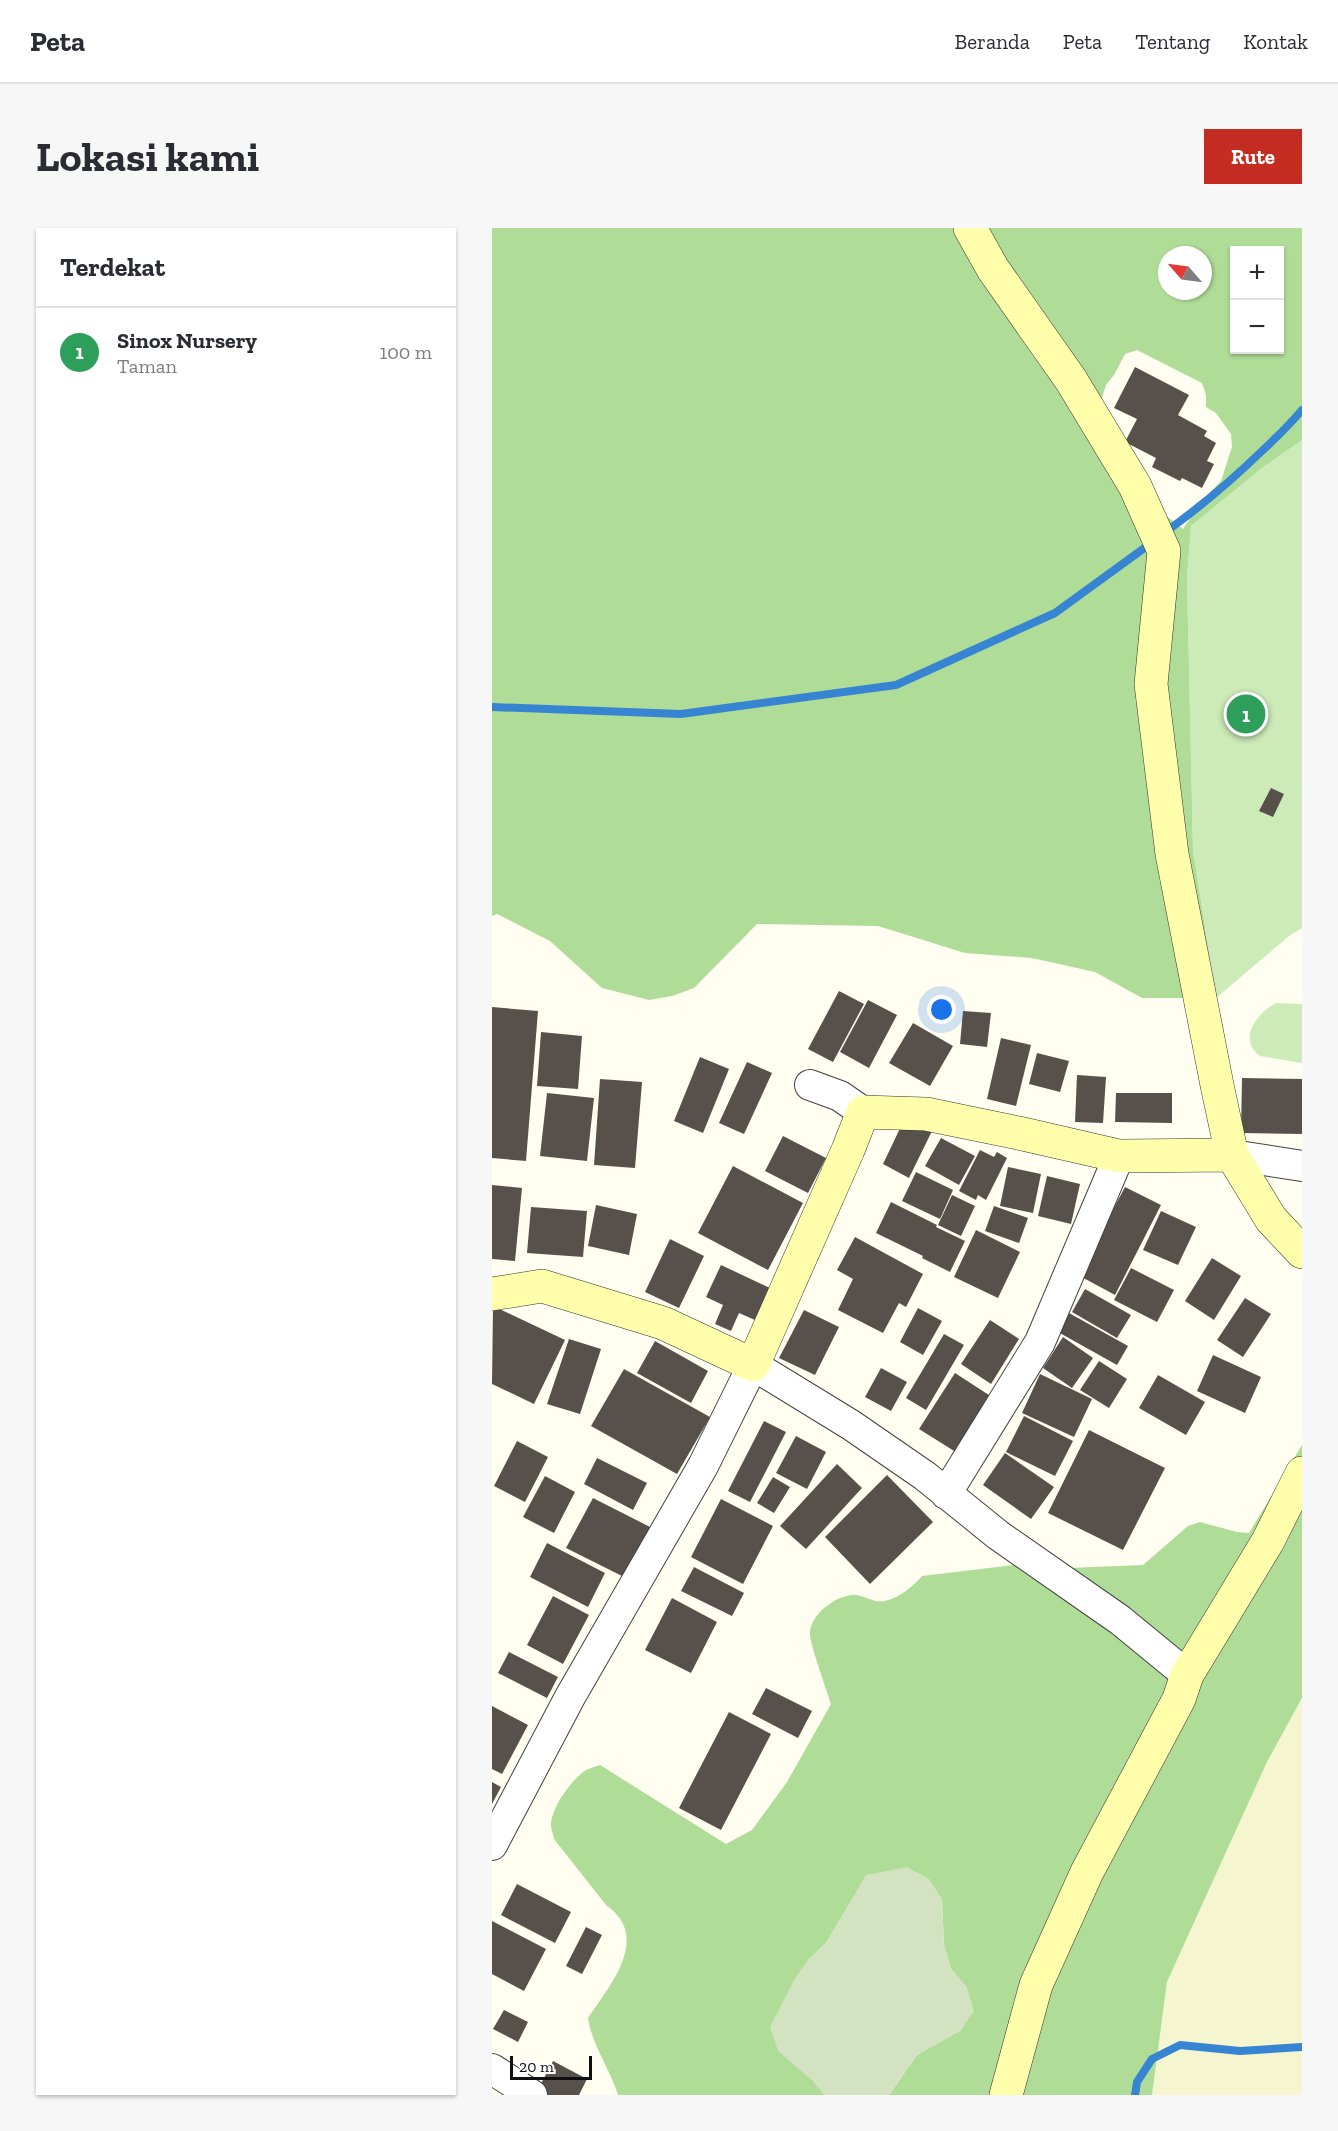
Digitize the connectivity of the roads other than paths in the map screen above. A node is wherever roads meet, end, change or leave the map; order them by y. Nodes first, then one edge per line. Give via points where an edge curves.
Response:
1 (970, 228) edge
2 (810, 1085) dead end
3 (863, 1112) junction
4 (1232, 1155) junction
5 (1119, 1156) junction
6 (1302, 1166) edge
7 (1302, 1252) edge
8 (492, 1294) edge
9 (753, 1365) junction
10 (1302, 1473) edge
11 (946, 1494) junction
12 (1187, 1676) junction
13 (492, 1845) edge
14 (492, 2069) edge
15 (532, 2095) edge
16 (1006, 2095) edge

1 - 4 street via 993,269 1071,380 1135,486 1164,551 1151,684 1172,854
2 - 3 street via 840,1096
3 - 5 street via 926,1114
3 - 9 street
4 - 5 street
4 - 6 street
4 - 7 street via 1271,1219
5 - 11 street via 1040,1342
8 - 9 street via 542,1286 663,1323
9 - 11 street via 851,1425
9 - 13 street via 704,1466 570,1697
10 - 12 street via 1268,1541
11 - 12 street via 1120,1620
12 - 16 street via 1179,1699 1087,1872 1036,1985
14 - 15 street

